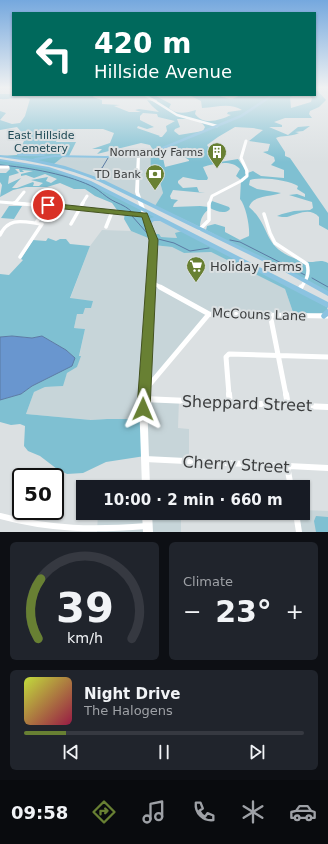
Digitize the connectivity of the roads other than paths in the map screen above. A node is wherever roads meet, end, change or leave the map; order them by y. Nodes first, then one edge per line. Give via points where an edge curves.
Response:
1 (174, 113) edge
2 (246, 113) edge
3 (217, 126) junction
4 (246, 141) dead end
5 (138, 155) junction
6 (0, 156) edge
7 (39, 156) junction
8 (52, 156) junction
9 (64, 156) junction
10 (32, 160) junction
11 (2, 161) edge
12 (47, 162) junction
13 (0, 167) edge
14 (8, 167) dead end
15 (24, 192) dead end
16 (56, 193) dead end
17 (87, 196) dead end
18 (138, 198) junction
19 (0, 202) edge
20 (16, 203) junction
21 (48, 205) junction
22 (79, 208) junction
23 (141, 208) junction
24 (112, 212) junction
25 (264, 214) dead end
26 (144, 215) junction
27 (165, 220) junction
28 (36, 222) junction
29 (148, 223) junction
30 (71, 224) dead end
31 (106, 227) dead end
32 (200, 229) junction
33 (0, 236) edge
34 (20, 257) dead end
35 (150, 281) junction
36 (306, 281) junction
37 (300, 289) junction
38 (328, 294) edge
39 (327, 310) edge
40 (209, 314) junction
41 (270, 314) junction
42 (278, 356) junction
43 (328, 357) edge
44 (143, 396) junction
45 (230, 403) junction
46 (288, 405) junction
47 (328, 407) edge
48 (145, 459) junction
49 (287, 466) junction
50 (328, 468) edge
51 (146, 480) edge
52 (290, 480) edge
53 (0, 516) edge
54 (297, 520) edge
55 (147, 529) edge
56 (299, 532) edge

1 - 3 street
2 - 3 main road
3 - 5 main road via 158,151
4 - 32 street via 241,157 246,176 242,181 212,196 209,203 209,220
5 - 9 main road
5 - 18 main road
6 - 7 main road
6 - 10 main road
7 - 8 main road
7 - 9 main road
7 - 10 main road
8 - 9 main road
8 - 12 main road via 44,160
10 - 11 main road
10 - 12 main road
11 - 23 main road via 49,168 80,178
12 - 18 main road via 86,174
13 - 14 street
15 - 20 street
16 - 21 street
17 - 22 street
18 - 23 main road
18 - 32 main road
19 - 20 street
20 - 21 street
21 - 22 street
21 - 28 street
22 - 24 street
22 - 30 street
23 - 26 main road
23 - 27 main road
24 - 26 street
24 - 31 street
25 - 36 street via 274,242 307,264
26 - 29 main road
27 - 29 main road via 155,219
27 - 37 main road
28 - 33 street via 11,222 4,227
28 - 34 street via 42,224
29 - 35 main road via 153,240
32 - 36 main road
35 - 40 street, McCouns Lane
35 - 44 main road
36 - 37 street
36 - 38 main road
37 - 39 main road
39 - 41 street, McCouns Lane
40 - 41 street, McCouns Lane
40 - 44 street
41 - 42 street
42 - 43 street
42 - 45 street via 226,356
42 - 46 street
44 - 45 street, Sheppard Street
44 - 48 main road
45 - 46 street, Sheppard Street
46 - 47 street, Sheppard Street
48 - 49 street, Cherry Street
48 - 51 main road
49 - 50 street, Cherry Street
49 - 52 street
53 - 55 street via 62,530
54 - 56 street

